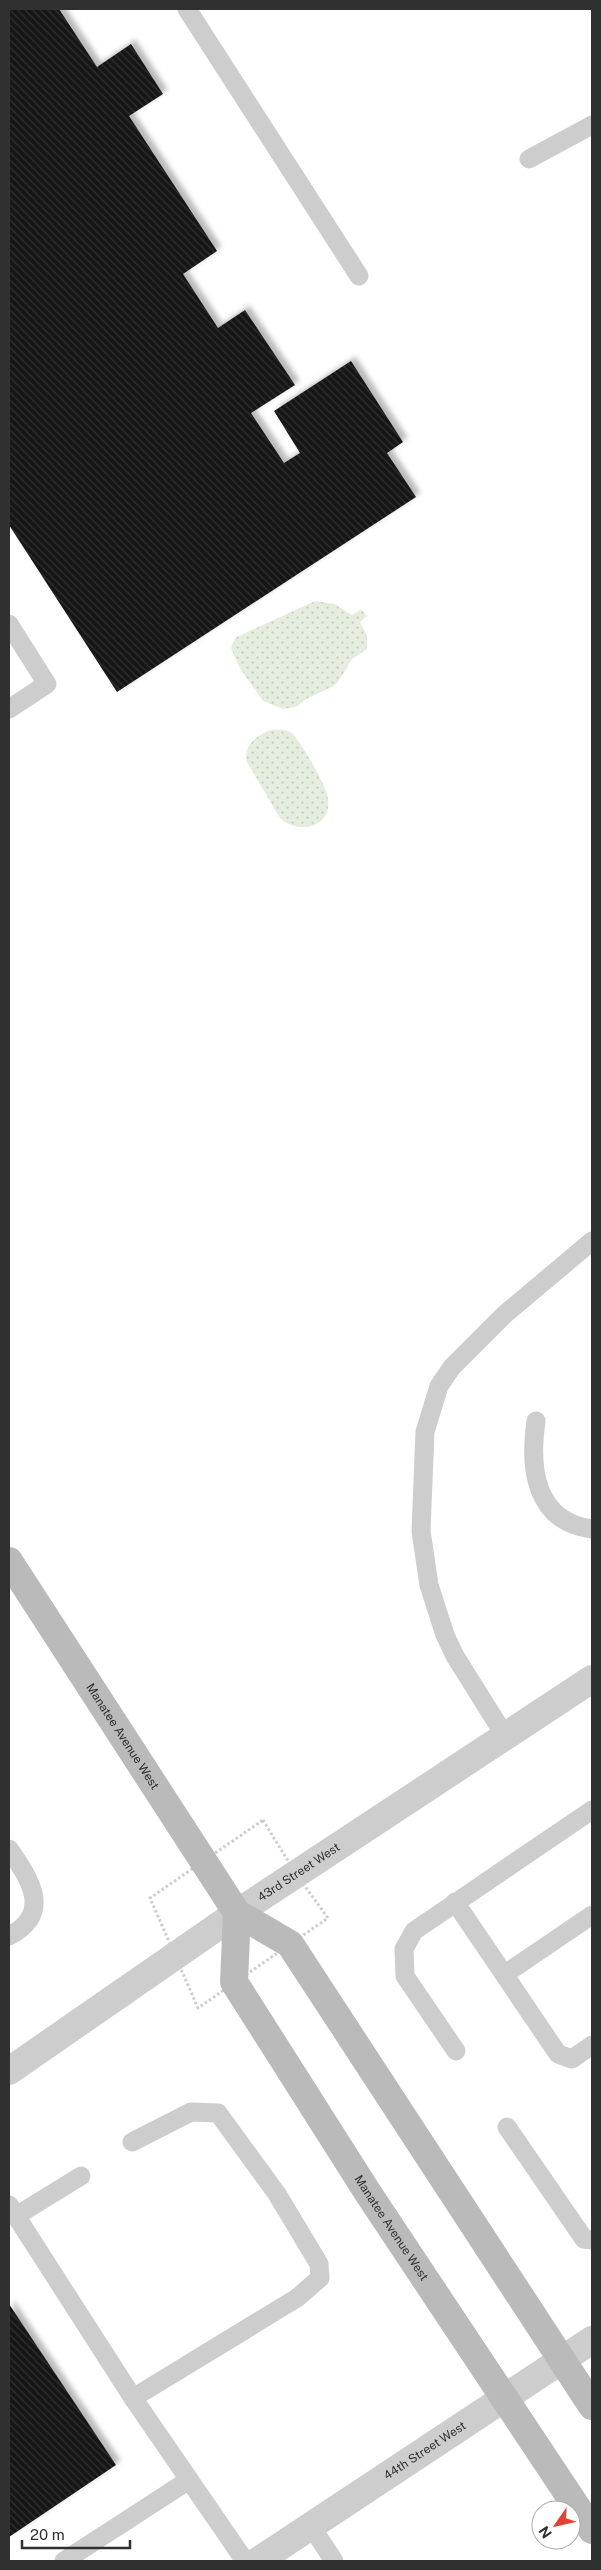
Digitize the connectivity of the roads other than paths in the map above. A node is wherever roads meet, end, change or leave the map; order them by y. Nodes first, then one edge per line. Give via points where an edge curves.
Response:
1 (187, 9) edge
2 (592, 125) edge
3 (529, 159) dead end
4 (359, 276) dead end
5 (9, 624) edge
6 (9, 709) edge
7 (592, 1241) edge
8 (536, 1421) dead end
9 (592, 1529) edge
10 (9, 1561) edge
11 (592, 1679) edge
12 (505, 1736) junction
13 (592, 1810) edge
14 (9, 1849) edge
15 (454, 1902) junction
16 (236, 1912) junction
17 (592, 1915) edge
18 (9, 1936) edge
19 (505, 1974) junction
20 (592, 2045) edge
21 (456, 2051) dead end
22 (9, 2071) edge
23 (507, 2127) dead end
24 (132, 2142) dead end
25 (81, 2176) dead end
26 (12, 2210) edge
27 (592, 2240) edge
28 (592, 2340) edge
29 (562, 2360) junction
30 (506, 2397) junction
31 (133, 2398) junction
32 (592, 2406) edge
33 (189, 2480) junction
34 (311, 2526) junction
35 (592, 2530) edge
36 (64, 2561) edge
37 (245, 2561) edge
38 (258, 2561) edge
39 (334, 2561) edge

1 - 4 lane
2 - 3 lane
5 - 6 lane via 47,684
7 - 12 lane via 504,1315 452,1367 439,1386 425,1432 421,1523 429,1585 455,1656
8 - 9 lane via 532,1453 535,1480 541,1494 558,1516
10 - 16 main road, Manatee Avenue West
11 - 12 street, 43rd Street West
12 - 16 street, 43rd Street West
13 - 15 lane
14 - 18 lane via 35,1896 33,1910 26,1922
15 - 19 lane
15 - 21 lane via 414,1931 404,1949 405,1976
16 - 22 street, 43rd Street West
16 - 29 main road, Manatee Avenue West via 290,1944
16 - 30 main road, Manatee Avenue West via 234,1982 363,2185
17 - 19 lane
19 - 20 lane via 558,2054 572,2059
23 - 27 lane via 584,2239
24 - 31 lane via 191,2112 218,2113 277,2194 319,2264 320,2278 297,2298
25 - 26 lane
26 - 31 lane
28 - 29 street, 44th Street West
29 - 30 street, 44th Street West
29 - 32 main road, Manatee Avenue West
30 - 34 street, 44th Street West
30 - 35 main road, Manatee Avenue West
31 - 33 lane
33 - 36 lane
33 - 37 lane
34 - 38 street, 44th Street West
34 - 39 lane

